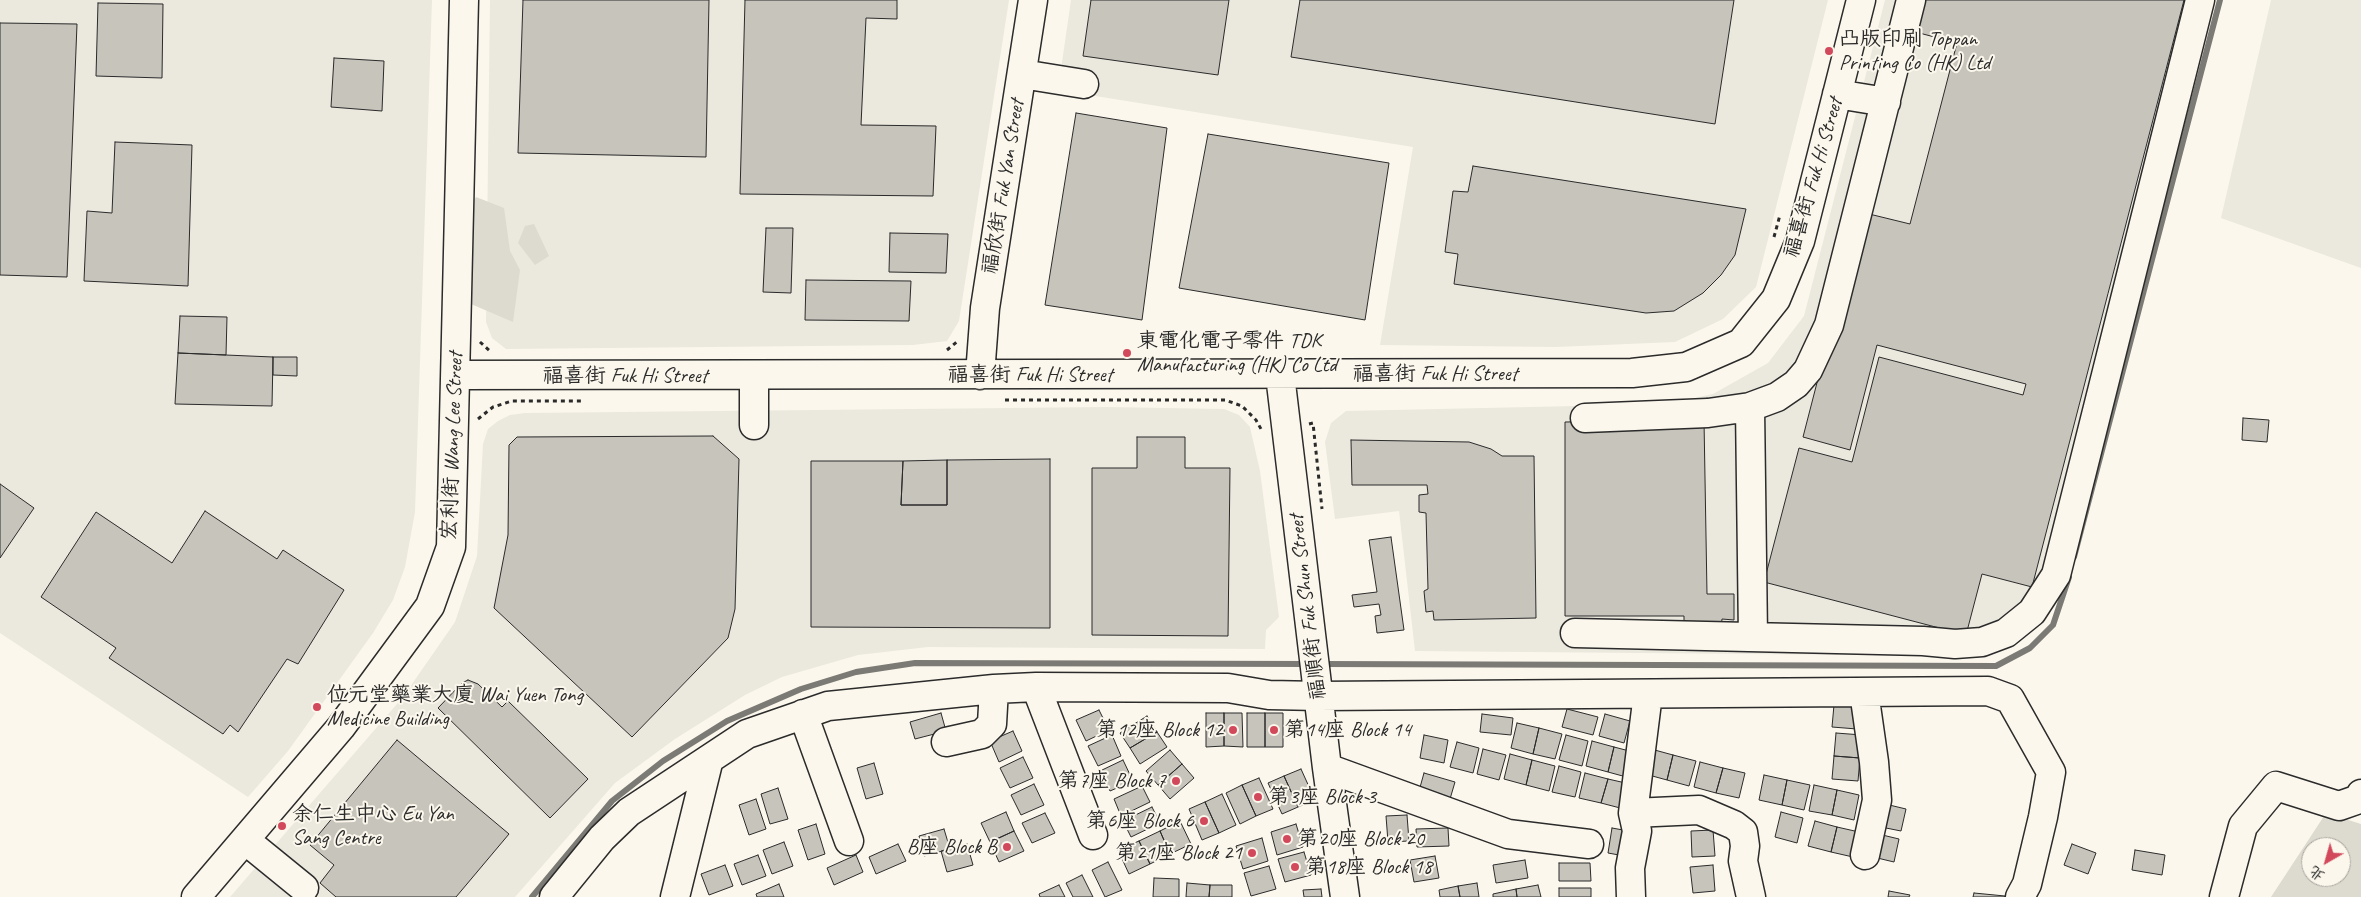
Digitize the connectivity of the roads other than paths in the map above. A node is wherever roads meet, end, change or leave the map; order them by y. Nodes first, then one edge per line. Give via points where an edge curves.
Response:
1 (464, 0) edge
2 (1033, 0) edge
3 (1861, 0) edge
4 (1911, 0) edge
5 (2200, 0) edge
6 (1022, 74) junction
7 (1084, 84) dead end
8 (1838, 94) junction
9 (1886, 102) junction
10 (754, 375) junction
11 (980, 375) junction
12 (1280, 375) junction
13 (456, 376) junction
14 (1750, 407) junction
15 (1585, 418) dead end
16 (754, 426) dead end
17 (1575, 633) dead end
18 (1753, 637) junction
19 (1036, 687) junction
20 (994, 689) junction
21 (1318, 690) junction
22 (1864, 692) junction
23 (1648, 694) junction
24 (803, 714) junction
25 (946, 742) dead end
26 (709, 758) junction
27 (1327, 768) junction
28 (2361, 794) edge
29 (1633, 813) junction
30 (1093, 835) dead end
31 (245, 840) junction
32 (849, 841) dead end
33 (1589, 844) dead end
34 (1865, 855) dead end
35 (304, 888) dead end
36 (2028, 893) edge
37 (196, 897) edge
38 (554, 897) edge
39 (675, 897) edge
40 (1345, 897) edge
41 (1631, 897) edge
42 (1751, 897) edge
43 (2224, 897) edge

1 - 13 street, 宏利街 Wang Lee Street
2 - 6 street, 福欣街 Fuk Yan Street
3 - 8 street, 福喜街 Fuk Hi Street
4 - 9 street
5 - 18 street via 2058,565 2047,591 2032,612 2006,633 1982,642 1955,644
6 - 7 street
6 - 11 street, 福欣街 Fuk Yan Street via 985,308
8 - 9 street
8 - 12 street, 福喜街 Fuk Hi Street via 1800,241 1776,299 1741,343 1686,367 1632,373
9 - 14 street via 1821,346 1796,384 1777,397
10 - 11 street, 福喜街 Fuk Hi Street
10 - 13 street, 福喜街 Fuk Hi Street
10 - 16 street
11 - 12 street, 福喜街 Fuk Hi Street
12 - 21 street, 福順街 Fuk Shun Street
13 - 31 street, 宏利街 Wang Lee Street via 451,547 430,606 341,727
14 - 15 street via 1708,413
14 - 18 street
17 - 18 street
19 - 20 street
19 - 21 street via 1228,688 1269,695
19 - 30 street
20 - 24 street via 828,706
20 - 25 street via 992,724 982,734
21 - 23 street
21 - 27 street, 福順街 Fuk Shun Street
22 - 23 street
22 - 34 street via 1877,800
22 - 36 street via 1988,692 2010,699 2051,772
23 - 29 street
24 - 26 street via 747,734
24 - 32 street
26 - 38 street via 629,812 602,838
26 - 39 street
27 - 33 street via 1508,834
27 - 40 street, 福順街 Fuk Shun Street
28 - 43 street via 2359,799 2339,806 2276,786 2243,826
29 - 41 street via 1637,832 1630,868
29 - 42 street via 1698,810 1734,825 1743,832 1743,861
31 - 35 street
31 - 37 street, 宏利街 Wang Lee Street

